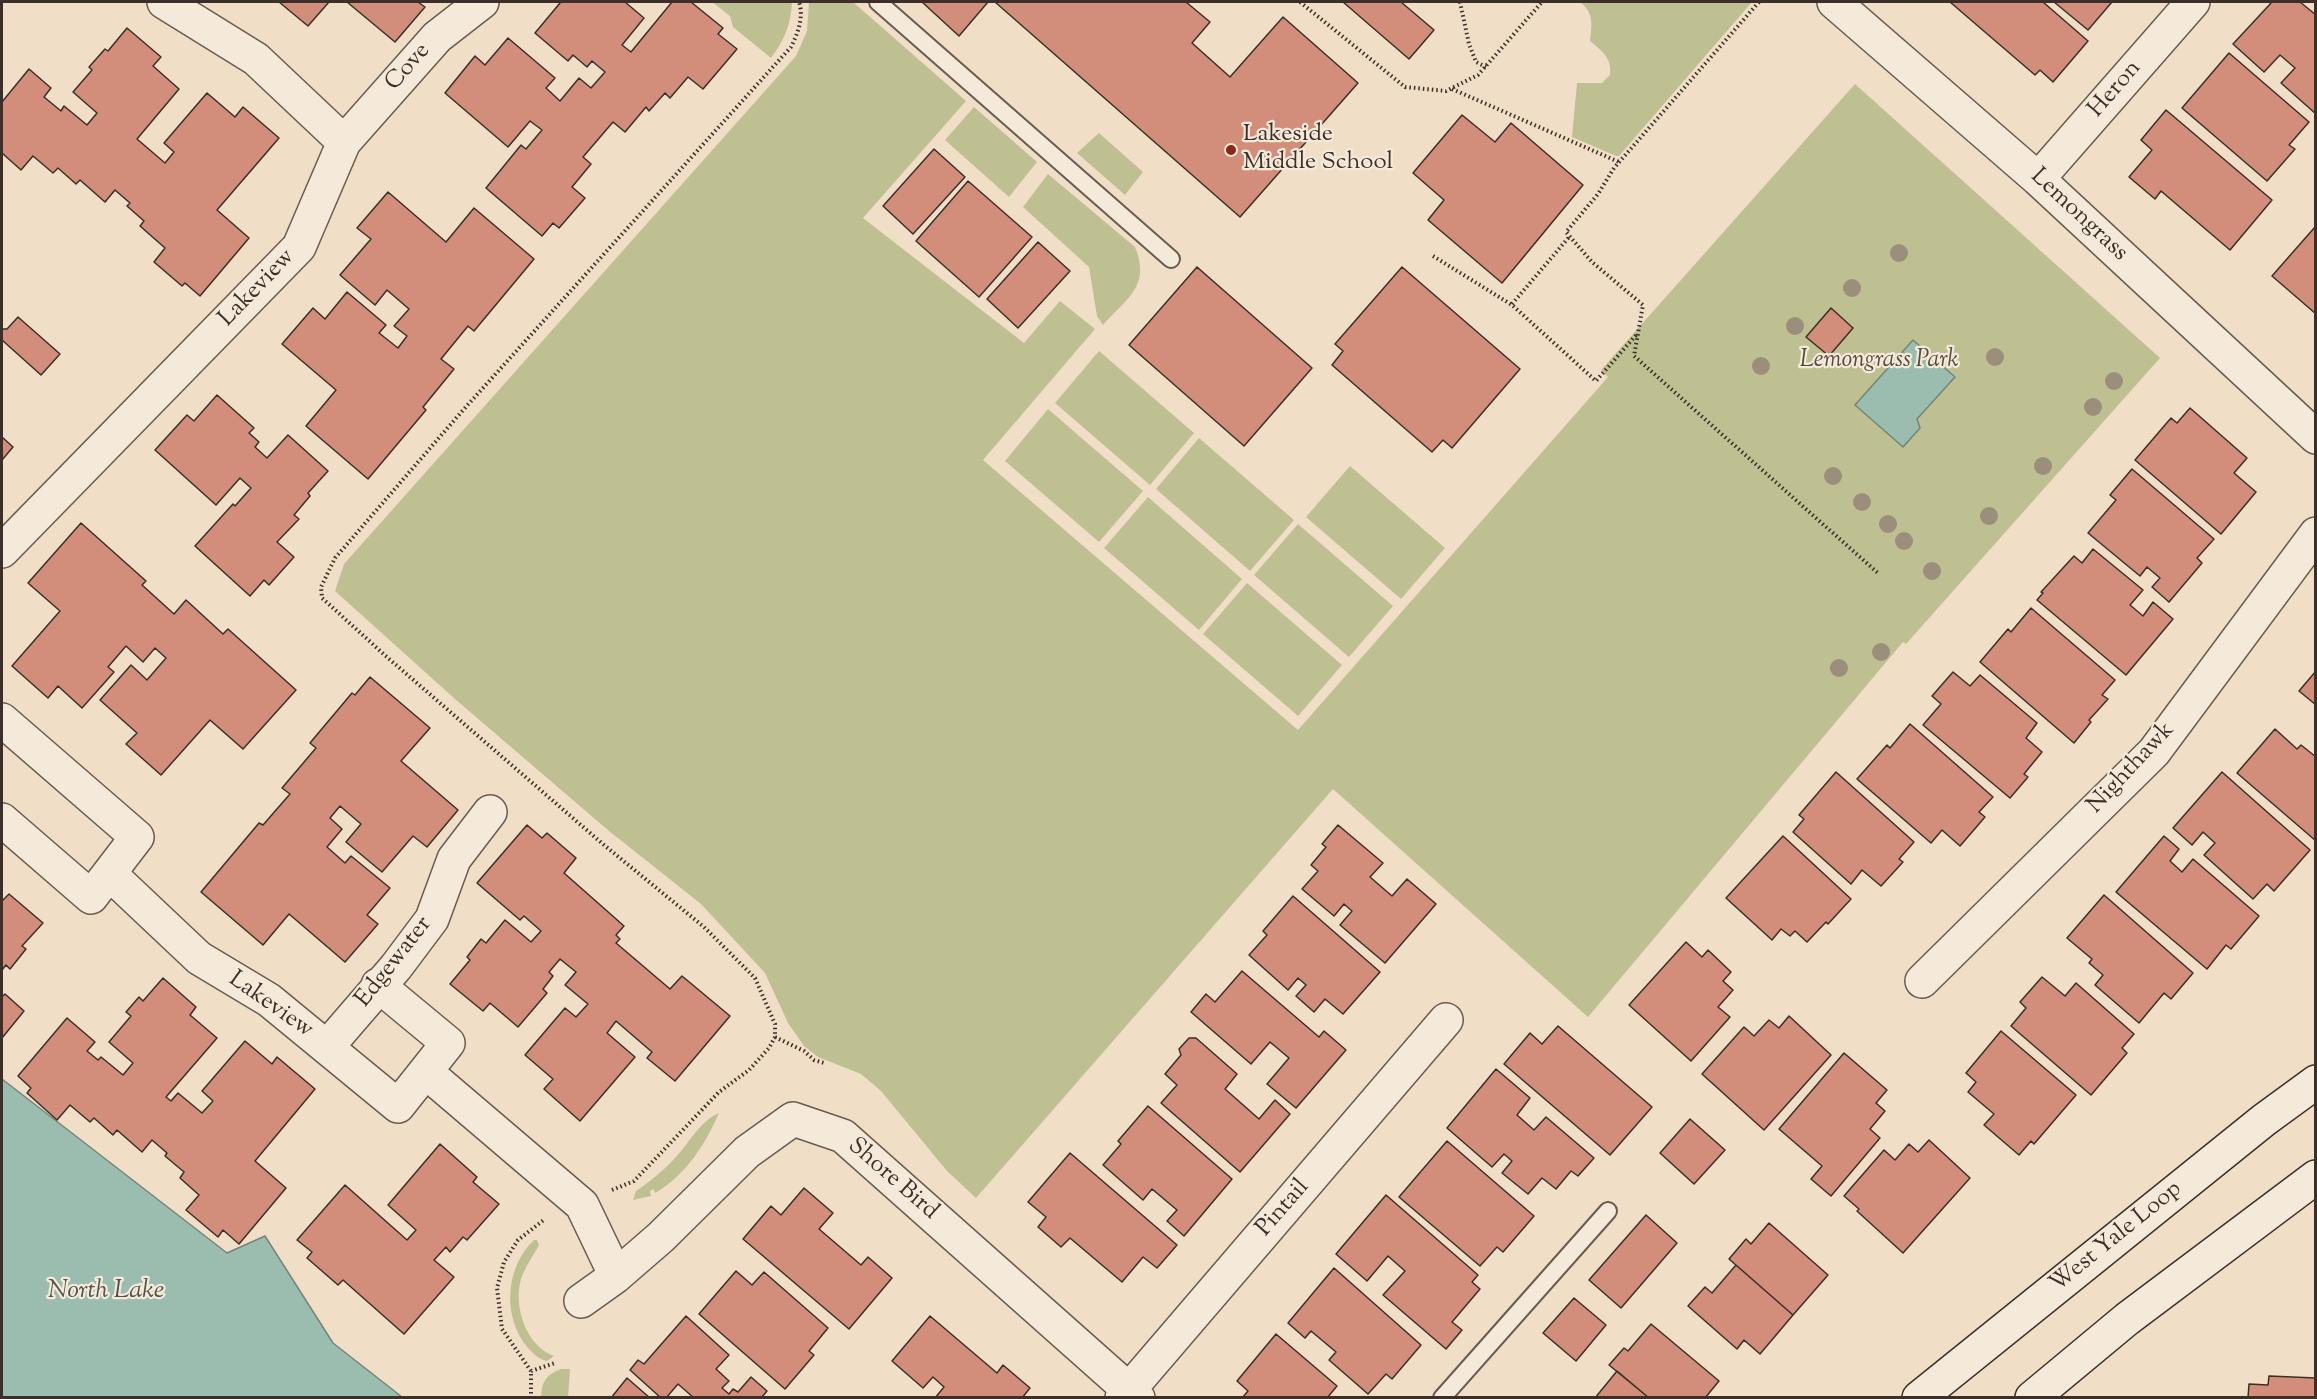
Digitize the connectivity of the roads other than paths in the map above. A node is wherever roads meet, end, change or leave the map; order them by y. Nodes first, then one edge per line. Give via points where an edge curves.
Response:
1 (164, 2) edge
2 (482, 2) edge
3 (878, 2) edge
4 (1834, 2) edge
5 (2193, 2) edge
6 (344, 142) junction
7 (2038, 179) junction
8 (1171, 259) dead end
9 (2316, 437) edge
10 (2316, 534) edge
11 (2, 551) edge
12 (2, 720) edge
13 (490, 812) dead end
14 (2, 820) edge
15 (110, 874) junction
16 (1922, 981) dead end
17 (378, 985) junction
18 (1446, 1020) dead end
19 (327, 1047) junction
20 (426, 1072) junction
21 (2316, 1082) edge
22 (2316, 1177) edge
23 (1608, 1211) dead end
24 (616, 1276) junction
25 (581, 1301) dead end
26 (1130, 1395) edge
27 (1442, 1398) edge
28 (1919, 1398) edge
29 (2032, 1398) edge

1 - 6 street via 256,59
2 - 6 street, Cove via 437,37
3 - 8 lane
4 - 7 street, Lemongrass
5 - 7 street, Heron
6 - 11 street, Lakeview via 299,247
7 - 9 street, Lemongrass
10 - 16 street, Nighthawk via 2154,752
12 - 15 street via 137,837
13 - 17 street, Edgewater via 454,859 432,919
14 - 15 street via 91,897
15 - 19 street, Lakeview via 199,958 270,1000
17 - 19 street, Edgewater
17 - 20 street, Lakeview via 448,1043
18 - 26 street, Pintail
19 - 20 street, Lakeview via 398,1106
20 - 24 street via 582,1205
21 - 28 street, West Yale Loop
22 - 29 street via 2127,1319
23 - 27 lane
24 - 25 street, Shore Bird
24 - 26 street, Shore Bird via 747,1152 793,1119 843,1136

